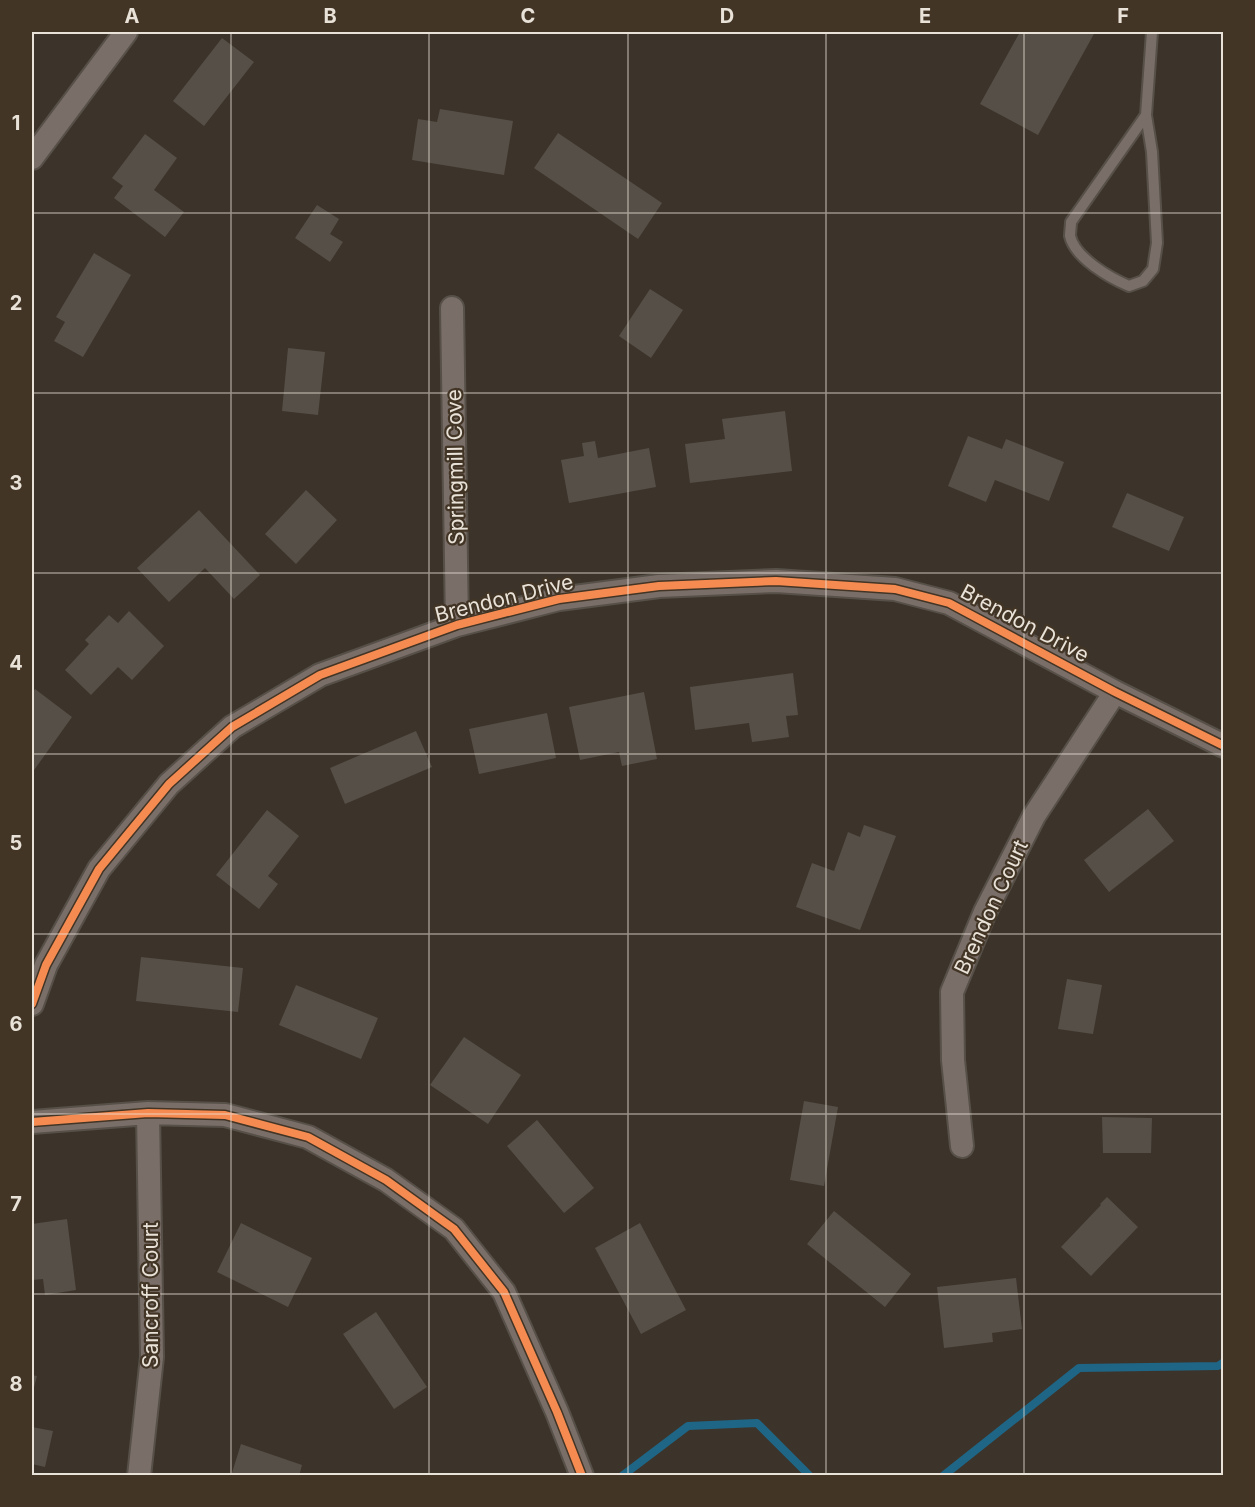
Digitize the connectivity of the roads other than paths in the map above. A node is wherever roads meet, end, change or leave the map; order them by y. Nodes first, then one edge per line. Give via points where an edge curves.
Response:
1 (126, 32) edge
2 (1152, 32) edge
3 (1146, 115) junction
4 (32, 158) edge
5 (452, 308) dead end
6 (457, 625) junction
7 (1115, 692) junction
8 (1224, 746) edge
9 (32, 1004) edge
10 (148, 1113) junction
11 (32, 1122) edge
12 (962, 1146) dead end
13 (139, 1476) edge
14 (582, 1476) edge

1 - 4 street
2 - 3 lane
3 - 3 lane via 1071,222 1070,236 1077,250 1108,278 1129,286 1143,281 1153,269 1157,243
5 - 6 street, Springmill Cove
6 - 7 street, Brendon Drive via 559,599 659,586 776,581 895,589 949,603
6 - 9 street, Brendon Drive via 320,675 232,727 170,784 99,869 46,965
7 - 8 street, Brendon Drive
7 - 12 street, Brendon Court via 1034,816 985,912 952,992 953,1060
10 - 11 street
10 - 13 street, Sancroff Court via 152,1357
10 - 14 street via 225,1115 308,1137 386,1180 454,1229 504,1292

